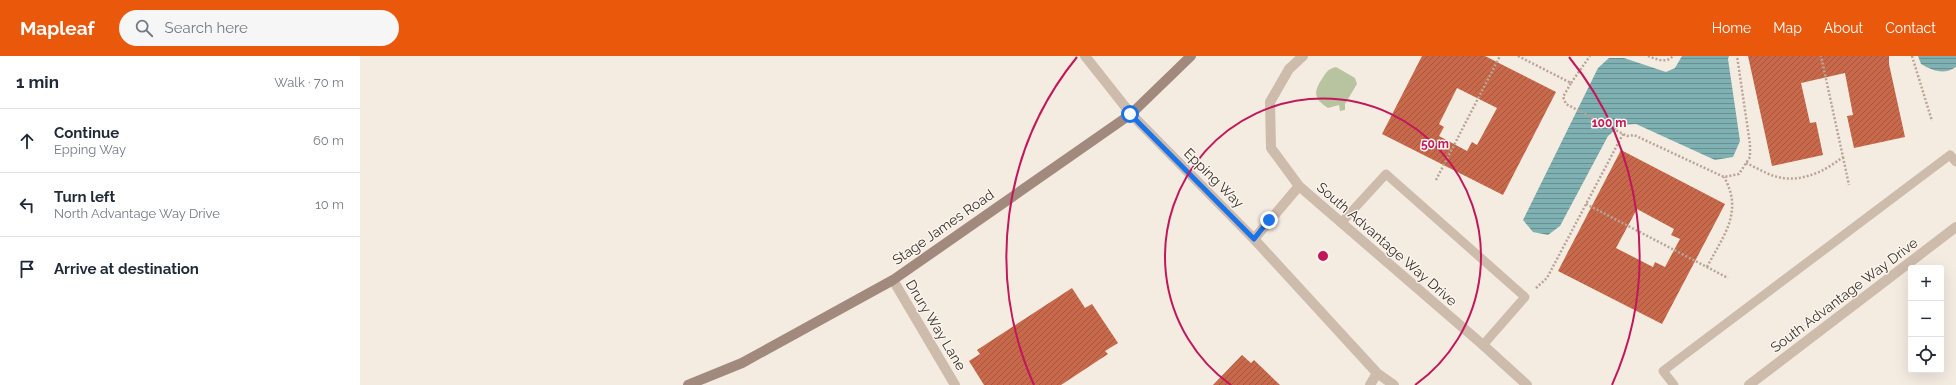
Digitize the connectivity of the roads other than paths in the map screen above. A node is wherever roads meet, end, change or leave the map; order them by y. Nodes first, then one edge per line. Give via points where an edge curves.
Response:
1 (1085, 56) edge
2 (1191, 56) edge
3 (1303, 56) edge
4 (1130, 114) junction
5 (1956, 162) edge
6 (1299, 186) junction
7 (1341, 223) junction
8 (1956, 227) edge
9 (1254, 239) junction
10 (892, 280) junction
11 (1483, 345) junction
12 (1377, 373) junction
13 (688, 385) edge
14 (955, 385) edge
15 (1370, 385) edge
16 (1394, 385) edge
17 (1527, 385) edge
18 (1674, 385) edge
19 (1749, 385) edge

1 - 4 street, Epping Way
2 - 4 main road, Stage James Road
3 - 6 street, South Advantage Way Drive via 1289,69 1270,102 1271,148
4 - 9 street, Epping Way
4 - 10 main road, Stage James Road
5 - 18 lane via 1950,155 1663,370
6 - 7 street, South Advantage Way Drive
6 - 9 street
7 - 11 street, South Advantage Way Drive
7 - 11 lane via 1386,174 1525,297
8 - 19 street, South Advantage Way Drive
9 - 12 street, Epping Way
10 - 13 main road, Stage James Road via 742,363
10 - 14 street, Drury Way Lane
11 - 17 street, South Advantage Way Drive
12 - 15 street
12 - 16 street, Epping Way

